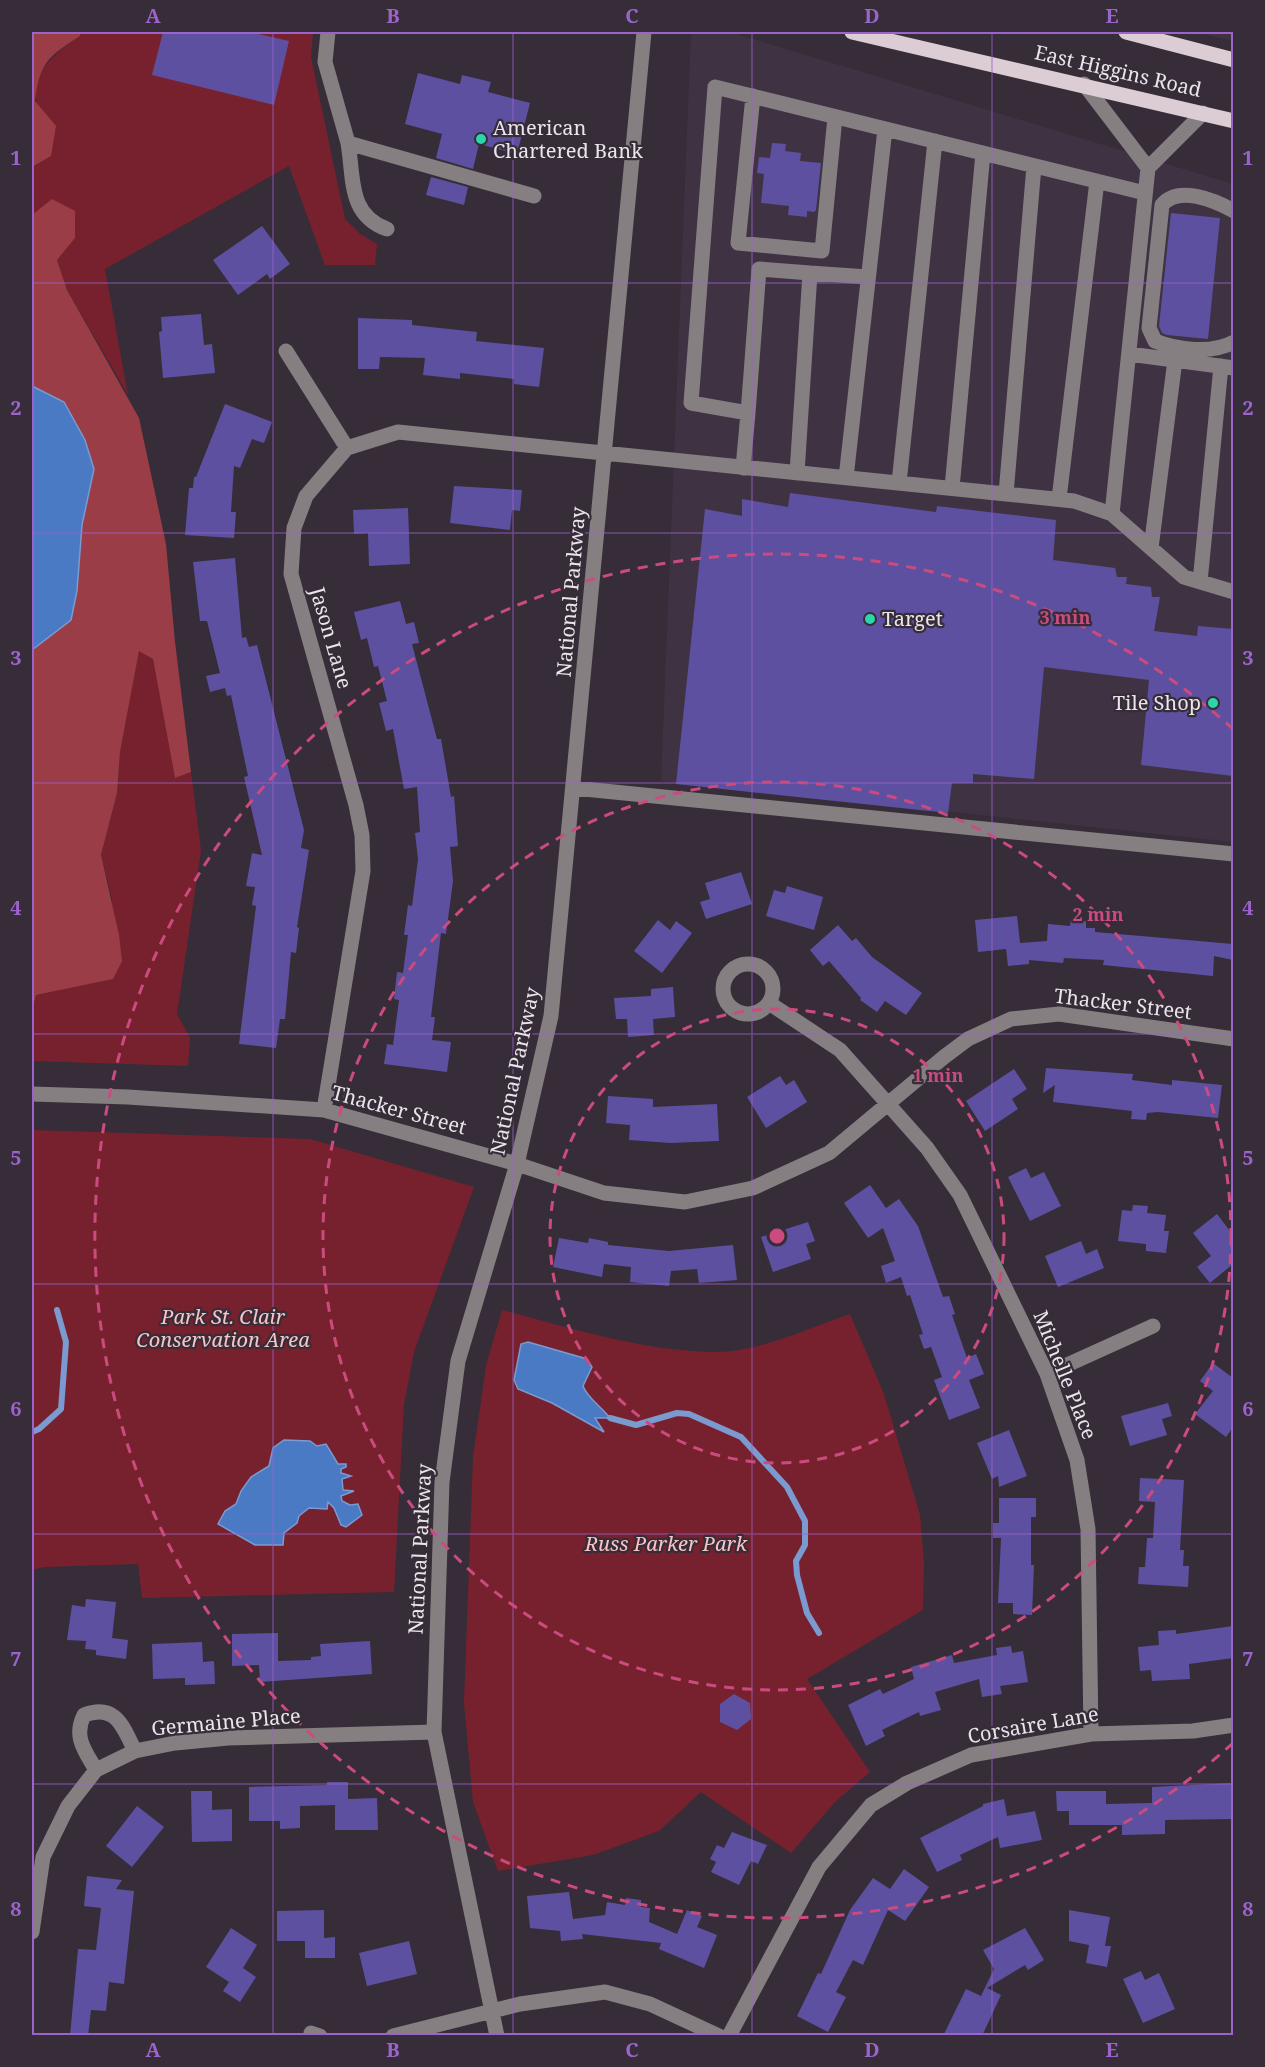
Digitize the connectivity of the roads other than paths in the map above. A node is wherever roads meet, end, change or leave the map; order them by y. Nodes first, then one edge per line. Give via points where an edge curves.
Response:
1 (328, 32) edge
2 (644, 32) edge
3 (852, 32) edge
4 (1126, 32) edge
5 (1233, 60) edge
6 (1084, 84) junction
7 (753, 96) junction
8 (1203, 113) junction
9 (836, 117) junction
10 (1233, 121) edge
11 (885, 129) junction
12 (935, 141) junction
13 (348, 143) junction
14 (983, 153) junction
15 (1034, 166) junction
16 (1148, 168) junction
17 (1097, 182) junction
18 (1145, 193) junction
19 (534, 196) dead end
20 (1233, 211) edge
21 (387, 230) dead end
22 (810, 273) junction
23 (868, 277) junction
24 (1233, 342) edge
25 (286, 351) dead end
26 (1129, 354) junction
27 (1175, 360) junction
28 (1227, 367) edge
29 (748, 413) junction
30 (347, 448) junction
31 (604, 454) junction
32 (743, 468) junction
33 (797, 473) junction
34 (846, 478) junction
35 (899, 483) junction
36 (952, 488) junction
37 (1006, 494) junction
38 (1059, 499) junction
39 (1112, 514) junction
40 (1151, 548) junction
41 (1200, 582) junction
42 (1233, 592) edge
43 (574, 788) junction
44 (1233, 854) edge
45 (769, 1003) dead end
46 (1233, 1039) edge
47 (32, 1095) edge
48 (889, 1104) junction
49 (324, 1110) junction
50 (518, 1164) junction
51 (1153, 1326) dead end
52 (1047, 1374) junction
53 (1233, 1725) edge
54 (434, 1732) junction
55 (1091, 1734) junction
56 (135, 1751) junction
57 (96, 1770) junction
58 (32, 1932) edge
59 (491, 2010) junction
60 (393, 2036) edge
61 (497, 2036) edge
62 (719, 2036) edge
63 (729, 2036) edge

1 - 13 street via 325,62
2 - 31 street, National Parkway
3 - 6 main road, East Higgins Road
4 - 5 main road, East Higgins Road
6 - 8 main road, East Higgins Road
6 - 16 street
7 - 9 street
7 - 9 street via 738,243 822,251
7 - 29 street via 715,87 691,403
8 - 10 main road, East Higgins Road
8 - 16 street
9 - 11 street
11 - 12 street
11 - 23 street
12 - 14 street
12 - 35 street
13 - 19 street
13 - 21 street via 358,209 372,224
14 - 15 street
14 - 36 street
15 - 17 street
15 - 37 street
16 - 18 street
17 - 18 street
17 - 38 street
18 - 26 street
20 - 24 street via 1182,194 1167,198 1162,206 1149,328 1155,341 1172,346 1212,349
22 - 23 street
22 - 29 street via 759,269
22 - 33 street
23 - 34 street
25 - 30 street
26 - 27 street
26 - 39 street
27 - 28 street
27 - 40 street
28 - 41 street
29 - 32 street
30 - 31 street via 398,432
30 - 49 street, Jason Lane via 306,496 294,528 291,574 362,836 363,871
31 - 32 street
31 - 43 street, National Parkway
32 - 33 street
33 - 34 street
34 - 35 street
35 - 36 street
36 - 37 street
37 - 38 street
38 - 39 street
39 - 40 street
40 - 41 street via 1184,577
41 - 42 street
43 - 44 street
43 - 50 street, National Parkway via 551,1016
45 - 48 street, Michelle Place via 840,1050
46 - 48 street, Thacker Street via 1059,1014 1011,1019 968,1039
47 - 49 street, Thacker Street
48 - 50 street, Thacker Street via 829,1153 753,1188 685,1202 604,1193
48 - 52 street, Michelle Place via 960,1195
49 - 50 street, Thacker Street
50 - 54 street, National Parkway via 458,1361 442,1482
51 - 52 street
52 - 55 street, Michelle Place via 1077,1460 1088,1529
53 - 55 street, Corsaire Lane via 1193,1731
54 - 56 street, Germaine Place via 228,1738
54 - 59 street, National Parkway
55 - 63 street, Corsaire Lane via 971,1755 907,1783 871,1805 819,1867
56 - 57 street, Germaine Place
56 - 57 street via 122,1724 111,1713 96,1711 84,1715 79,1742
57 - 58 street, Germaine Place via 68,1806 43,1857
59 - 60 street
59 - 61 street, National Parkway
59 - 62 street via 605,1992 650,2004

